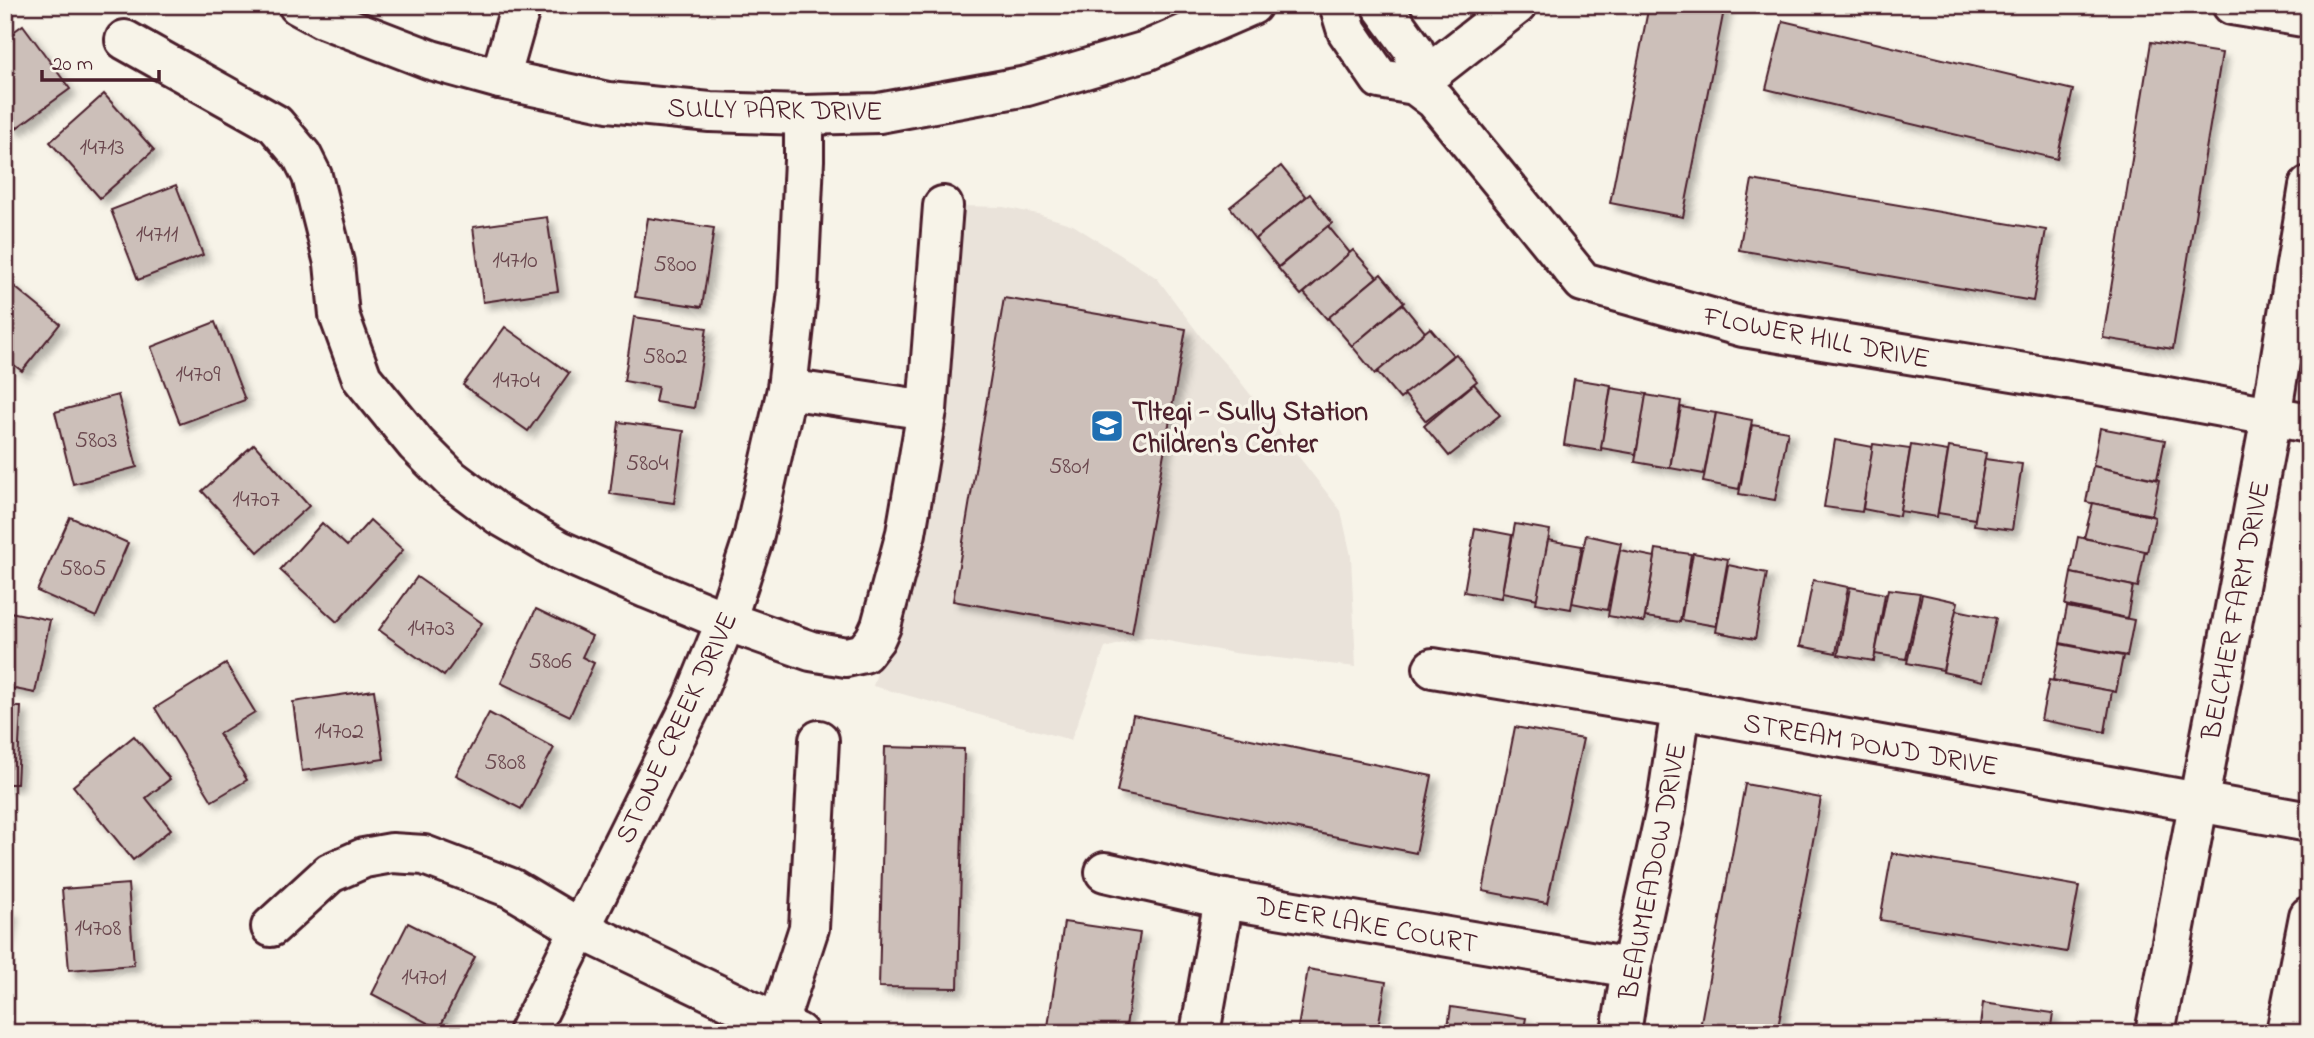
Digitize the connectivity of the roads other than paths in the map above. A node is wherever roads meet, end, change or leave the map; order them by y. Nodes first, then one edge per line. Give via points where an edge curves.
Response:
1 (298, 5) edge
2 (522, 5) edge
3 (1252, 5) edge
4 (1339, 5) edge
5 (1381, 5) edge
6 (1517, 5) edge
7 (2232, 5) edge
8 (2309, 18) edge
9 (125, 40) dead end
10 (500, 79) junction
11 (1415, 85) junction
12 (803, 115) junction
13 (2309, 186) edge
14 (943, 206) dead end
15 (787, 389) junction
16 (927, 410) junction
17 (2271, 417) junction
18 (2309, 423) edge
19 (726, 621) junction
20 (1433, 668) dead end
21 (1681, 709) junction
22 (819, 740) dead end
23 (2199, 801) junction
24 (2309, 822) edge
25 (1105, 872) dead end
26 (1224, 899) junction
27 (2309, 916) edge
28 (271, 927) dead end
29 (580, 929) junction
30 (1631, 968) junction
31 (783, 1030) edge
32 (528, 1033) edge
33 (1200, 1033) edge
34 (1621, 1033) edge
35 (2155, 1033) edge
36 (2286, 1033) edge

1 - 10 street, SULLY PARK DRIVE via 431,60
2 - 10 street
3 - 12 street, SULLY PARK DRIVE via 1146,51 1027,86 879,113
4 - 11 street via 1347,32 1380,79
5 - 11 street via 1414,50
6 - 11 street
7 - 8 street
9 - 19 street via 275,124 302,156 312,176 334,263 340,315 362,378 451,479 499,515 559,550
10 - 12 street, SULLY PARK DRIVE via 608,102
11 - 17 street, FLOWER HILL DRIVE via 1435,100 1583,282 1742,327
12 - 15 street, STONE CREEK DRIVE via 798,290
13 - 17 street, BELCHER FARM DRIVE
14 - 16 street
15 - 16 street
15 - 19 street, STONE CREEK DRIVE via 753,539
16 - 19 street via 906,533 881,625 864,653 846,657 811,651
17 - 18 street, FLOWER HILL DRIVE
17 - 23 street, BELCHER FARM DRIVE
19 - 29 street, STONE CREEK DRIVE via 692,704
20 - 21 street, STREAM POND DRIVE
21 - 23 street, STREAM POND DRIVE
21 - 30 street, BEAUMEADOW DRIVE via 1666,809
22 - 31 street via 809,928
23 - 24 street, STREAM POND DRIVE
23 - 35 street, BELCHER FARM DRIVE
25 - 26 street, DEER LAKE COURT
26 - 30 street, DEER LAKE COURT
26 - 33 street
27 - 36 street
28 - 29 street via 330,873 365,858 392,853 424,855 511,888
29 - 31 street
29 - 32 street, STONE CREEK DRIVE
30 - 34 street, BEAUMEADOW DRIVE

